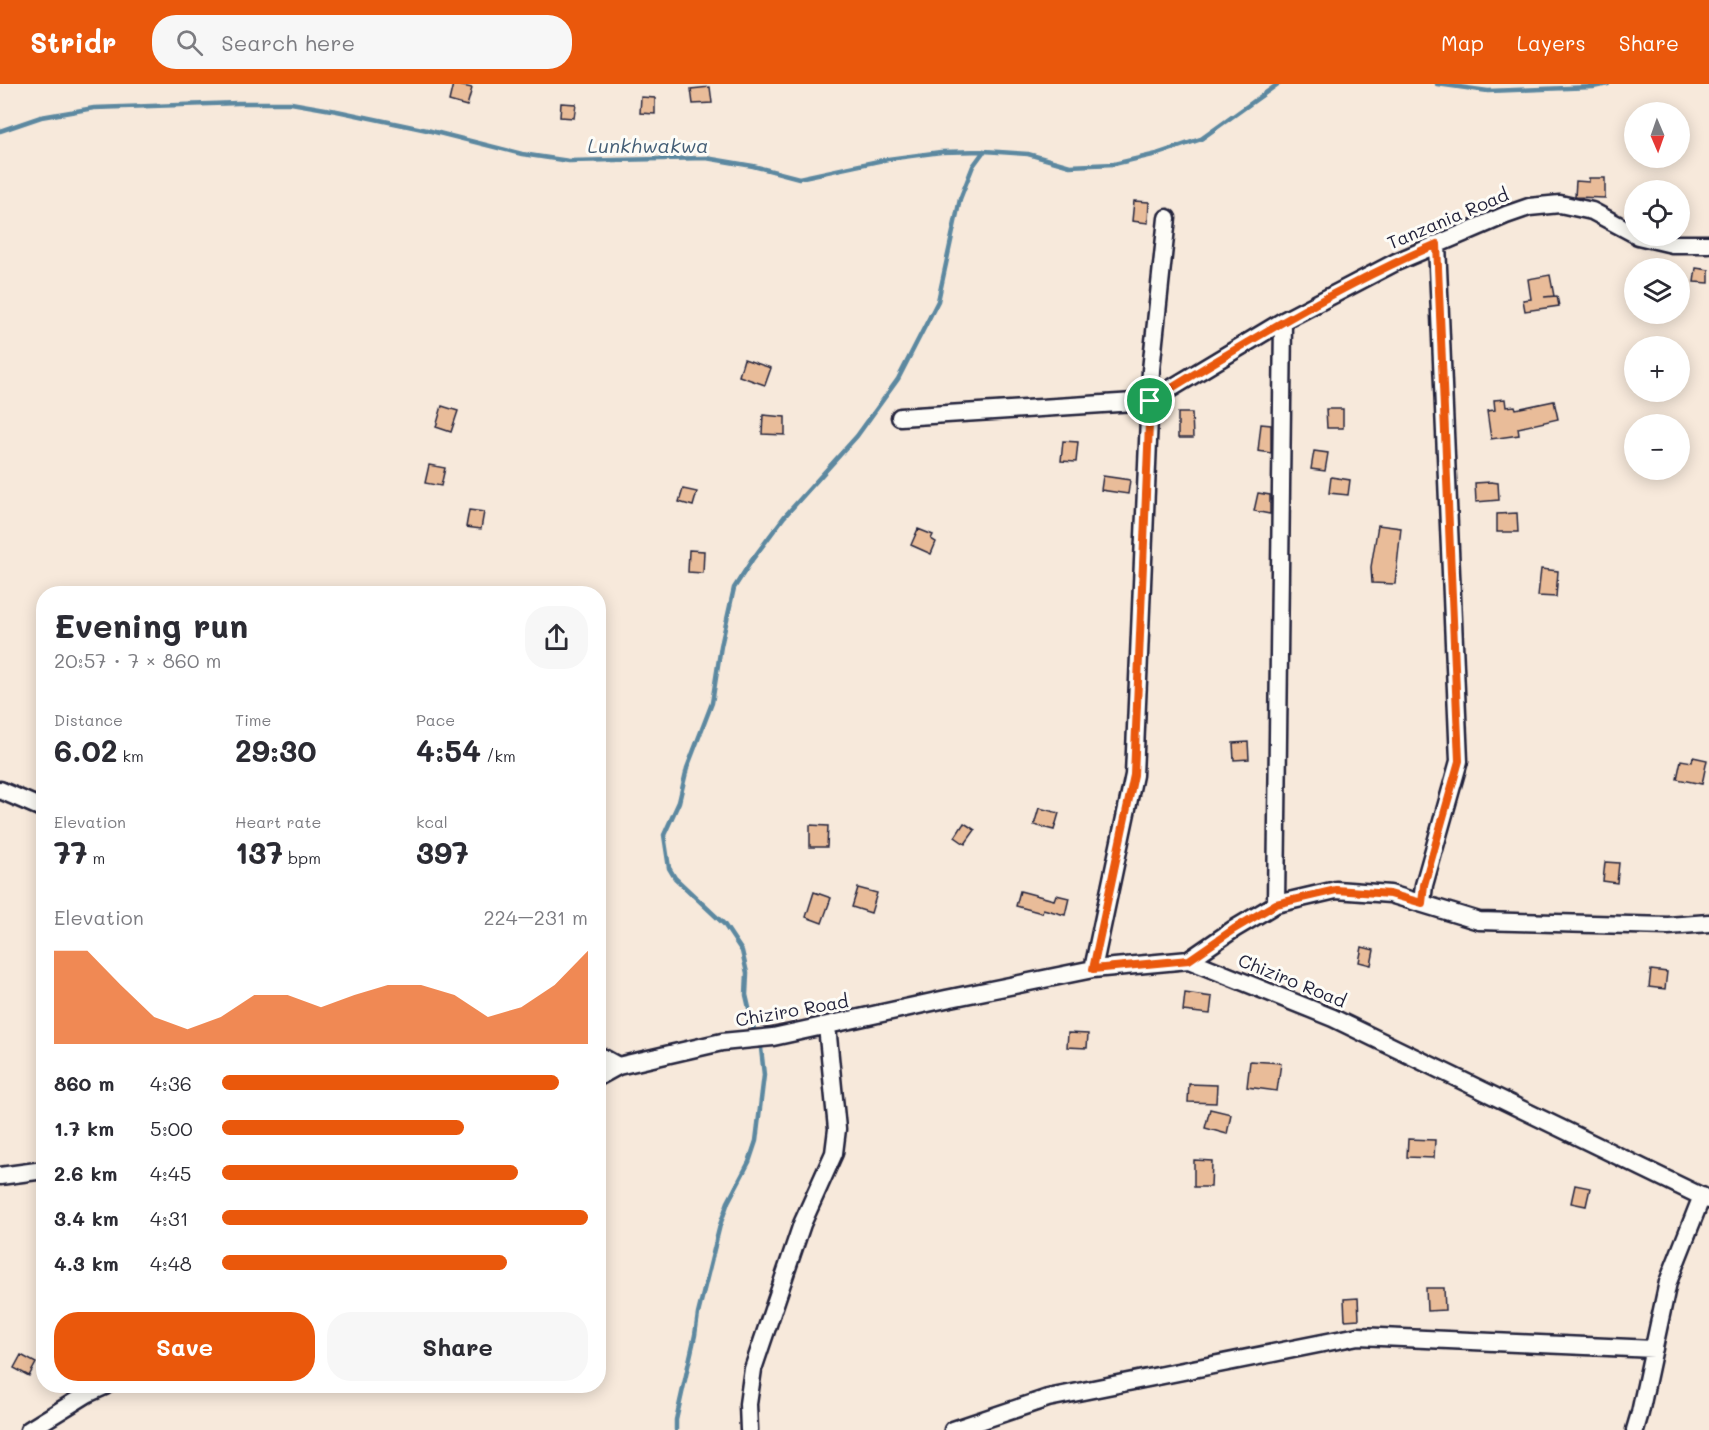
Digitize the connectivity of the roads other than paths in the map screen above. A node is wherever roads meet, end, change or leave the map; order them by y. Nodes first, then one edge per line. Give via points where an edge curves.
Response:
1 (1167, 218) dead end
2 (1624, 228) edge
3 (1437, 244) junction
4 (1690, 244) edge
5 (1709, 244) edge
6 (1283, 321) junction
7 (1150, 401) junction
8 (900, 417) dead end
9 (0, 790) edge
10 (36, 806) edge
11 (1422, 903) junction
12 (1276, 904) junction
13 (1709, 923) edge
14 (1189, 960) junction
15 (1093, 969) junction
16 (827, 1026) junction
17 (606, 1059) edge
18 (618, 1066) junction
19 (606, 1073) edge
20 (36, 1171) edge
21 (0, 1176) edge
22 (1705, 1198) edge
23 (1654, 1349) junction
24 (89, 1393) edge
25 (29, 1430) edge
26 (749, 1430) edge
27 (953, 1430) edge
28 (1635, 1430) edge

1 - 7 street
2 - 3 street, Tanzania Road via 1592,211 1560,204 1506,214
3 - 6 street, Tanzania Road
3 - 11 street via 1459,761
4 - 5 street, Tanzania Road
6 - 7 street, Tanzania Road
6 - 12 street
7 - 8 street
7 - 15 street via 1134,775
9 - 10 street
11 - 12 street via 1390,894 1336,890
11 - 13 street via 1479,921 1646,926
12 - 14 street
14 - 15 street, Chiziro Road
14 - 22 street, Chiziro Road via 1333,1018
15 - 16 street, Chiziro Road
16 - 18 street, Chiziro Road via 722,1042
16 - 26 street via 837,1129 834,1153 802,1224 753,1369
17 - 18 street
18 - 19 street, Chiziro Road
20 - 21 street
22 - 23 street via 1668,1282
23 - 27 street via 1358,1336 1048,1398
23 - 28 street
24 - 25 street

